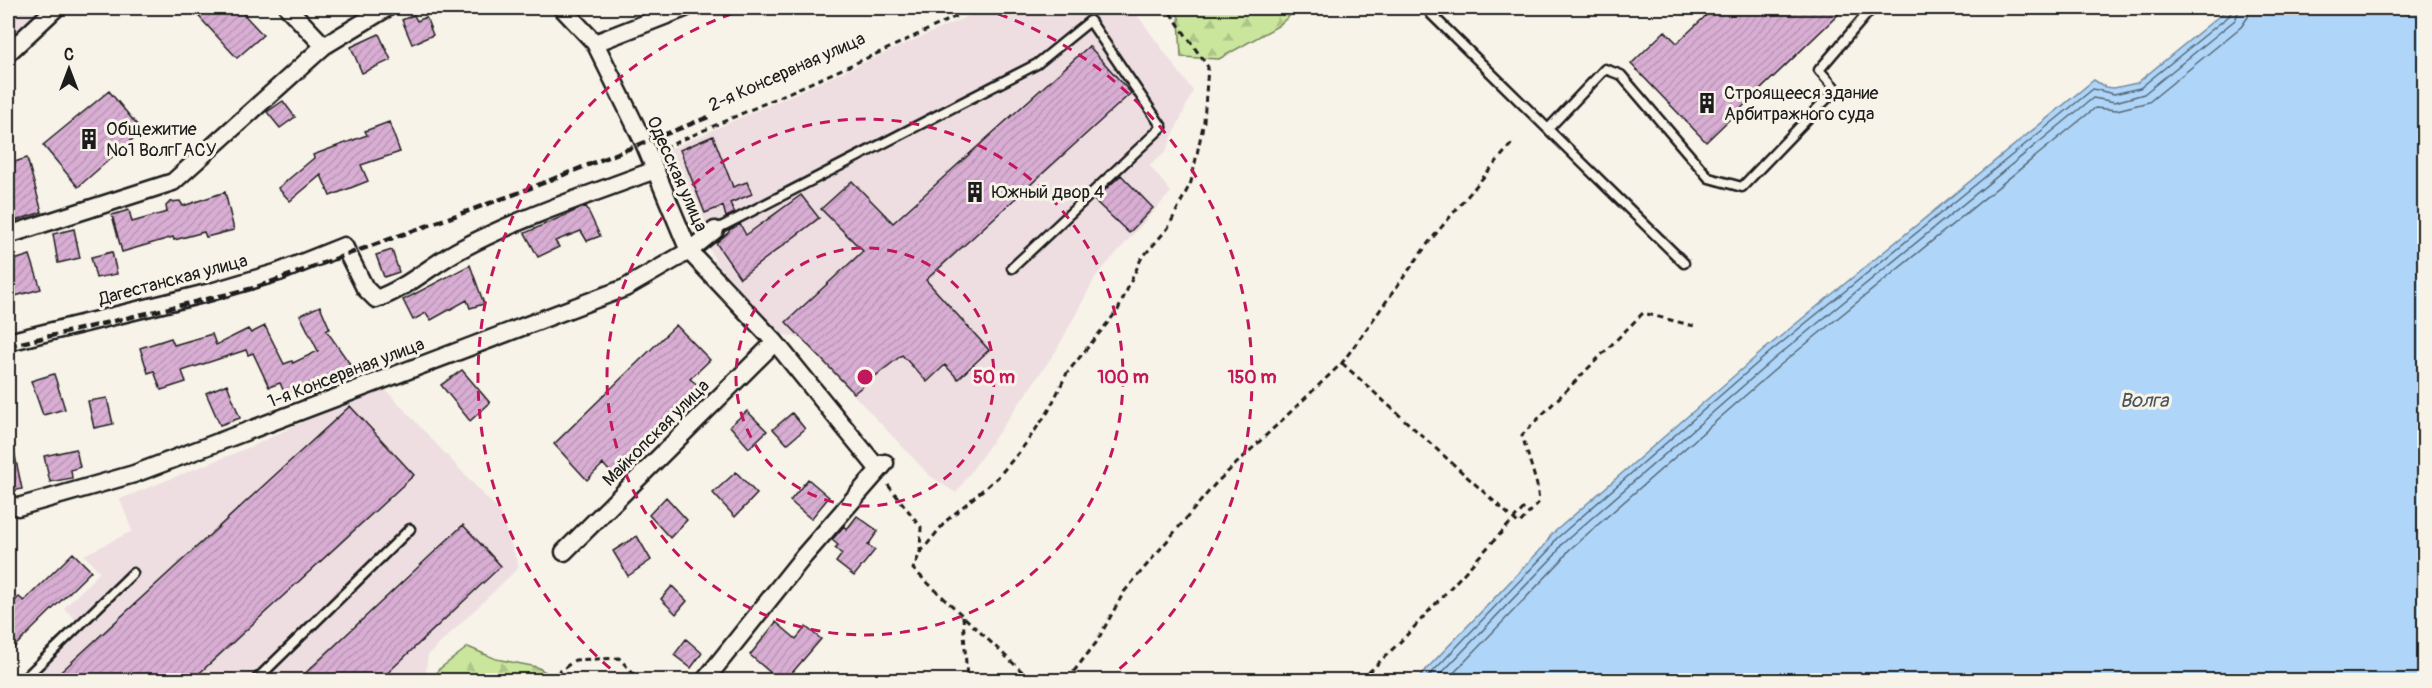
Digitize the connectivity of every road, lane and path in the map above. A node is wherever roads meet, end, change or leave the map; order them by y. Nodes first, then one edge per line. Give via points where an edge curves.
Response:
1 (56, 8) edge
2 (288, 8) edge
3 (387, 8) edge
4 (562, 8) edge
5 (685, 8) edge
6 (974, 8) edge
7 (1167, 8) edge
8 (1435, 8) edge
9 (1872, 8) edge
10 (595, 43) junction
11 (324, 46) junction
12 (8, 53) edge
13 (1548, 129) junction
14 (1513, 142) dead end
15 (652, 162) junction
16 (716, 230) joint
17 (8, 235) edge
18 (689, 250) junction
19 (1684, 263) dead end
20 (1012, 268) dead end
21 (1698, 327) dead end
22 (8, 342) edge
23 (775, 342) junction
24 (1342, 363) junction
25 (877, 472) junction
26 (8, 504) edge
27 (1525, 507) dead end
28 (411, 529) dead end
29 (564, 552) dead end
30 (920, 553) junction
31 (133, 573) dead end
32 (963, 616) junction
33 (23, 681) edge
34 (256, 681) edge
35 (548, 681) edge
36 (639, 681) edge
37 (705, 681) edge
38 (967, 681) edge
39 (1030, 681) edge
40 (1067, 681) edge
41 (1361, 681) edge

1 - 12 street
2 - 11 street
3 - 11 street
4 - 10 street, Одесская улица
5 - 10 street
6 - 15 path, 2-я Консервная улица
7 - 30 path via 1208,67 1204,121 1191,182 1168,228 1142,259 1118,310 1067,373 1048,412 1021,450 998,477 946,521
8 - 13 lane via 1431,14
9 - 13 lane via 1819,70 1836,89 1742,187 1709,178 1621,75 1605,69
10 - 15 street, Одесская улица
11 - 17 street via 173,182
13 - 19 lane
14 - 24 path via 1429,242
15 - 18 street, Одесская улица
15 - 22 street, Дагестанская улица via 461,249 392,294 376,299 364,288 344,246 279,272 212,292
16 - 18 street, 1-я Консервная улица
16 - 20 lane via 1037,64 1090,21 1162,127
18 - 23 street, Одесская улица
18 - 26 street, 1-я Консервная улица via 625,288 134,474 18,507
21 - 24 path via 1643,313 1522,435 1539,502 1519,524
23 - 25 street, Одесская улица via 875,465 885,463
23 - 29 street, Майкопская улица
24 - 40 path via 1216,483 1124,592 1096,643
25 - 30 path via 921,527
25 - 37 street
27 - 41 path
28 - 34 lane
30 - 32 path via 913,569
31 - 33 lane
32 - 38 path
32 - 39 path
35 - 36 path via 575,660 619,658

